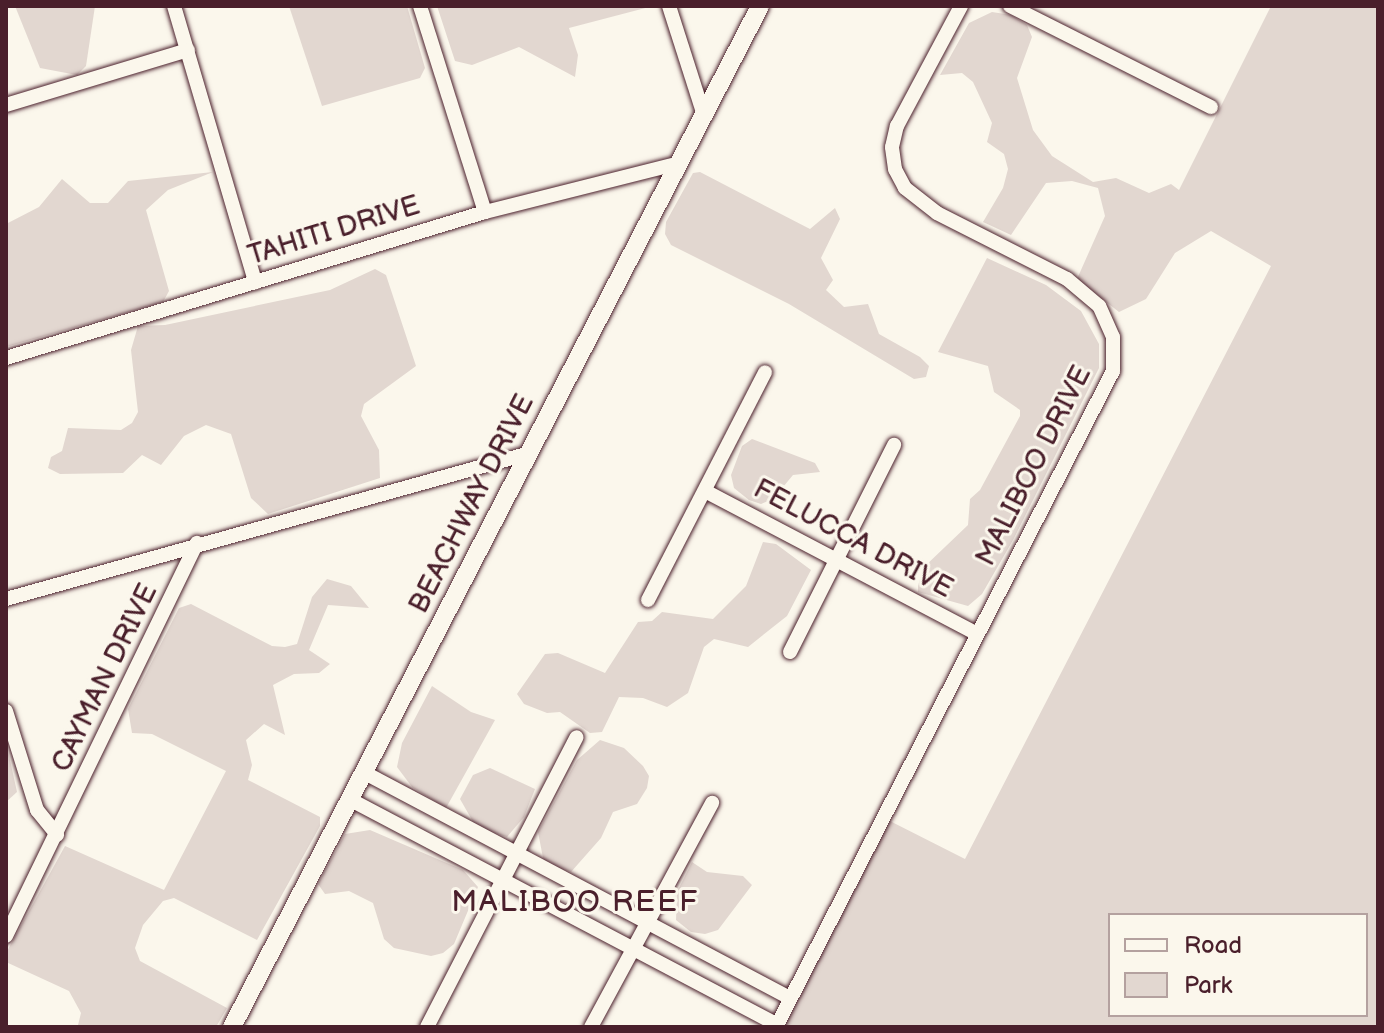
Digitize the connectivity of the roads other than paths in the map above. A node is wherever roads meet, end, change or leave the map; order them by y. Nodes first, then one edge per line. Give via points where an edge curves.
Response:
1 (174, 6) edge
2 (420, 6) edge
3 (669, 6) edge
4 (760, 6) edge
5 (961, 6) edge
6 (1010, 6) edge
7 (188, 50) junction
8 (6, 105) edge
9 (1211, 107) dead end
10 (704, 116) junction
11 (680, 163) junction
12 (485, 212) junction
13 (255, 282) junction
14 (6, 358) edge
15 (765, 372) dead end
16 (894, 445) dead end
17 (530, 453) junction
18 (705, 491) junction
19 (197, 543) junction
20 (837, 557) junction
21 (6, 599) edge
22 (648, 600) dead end
23 (977, 634) junction
24 (790, 652) dead end
25 (6, 711) edge
26 (577, 737) dead end
27 (365, 773) junction
28 (351, 800) junction
29 (712, 803) dead end
30 (57, 835) junction
31 (517, 854) junction
32 (504, 881) junction
33 (647, 921) junction
34 (6, 936) edge
35 (634, 948) junction
36 (790, 998) junction
37 (776, 1026) edge
38 (232, 1027) edge
39 (427, 1027) edge
40 (591, 1027) edge

1 - 7 street
2 - 12 street
3 - 10 street
4 - 10 street, BEACHWAY DRIVE
5 - 23 street, MALIBOO DRIVE via 897,126 892,147 895,169 905,188 937,213 1067,279 1099,306 1113,337 1113,371
6 - 9 street
7 - 8 street
7 - 13 street
10 - 11 street, BEACHWAY DRIVE
11 - 12 street, TAHITI DRIVE
11 - 17 street, BEACHWAY DRIVE
12 - 13 street, TAHITI DRIVE
13 - 14 street, TAHITI DRIVE
15 - 18 street
16 - 20 street
17 - 19 street
17 - 27 street, BEACHWAY DRIVE
18 - 20 street, FELUCCA DRIVE
18 - 22 street
19 - 21 street
19 - 30 street, CAYMAN DRIVE
20 - 23 street, FELUCCA DRIVE
20 - 24 street
23 - 36 street, MALIBOO DRIVE
25 - 30 street, CAYMAN DRIVE via 37,810
26 - 31 street
27 - 28 street, BEACHWAY DRIVE
27 - 31 street
28 - 32 street
28 - 38 street, BEACHWAY DRIVE
29 - 33 street
30 - 34 street, CAYMAN DRIVE
31 - 32 street
31 - 33 street
32 - 35 street
32 - 39 street
33 - 35 street
33 - 36 street
35 - 37 street
35 - 40 street
36 - 37 street, MALIBOO DRIVE

